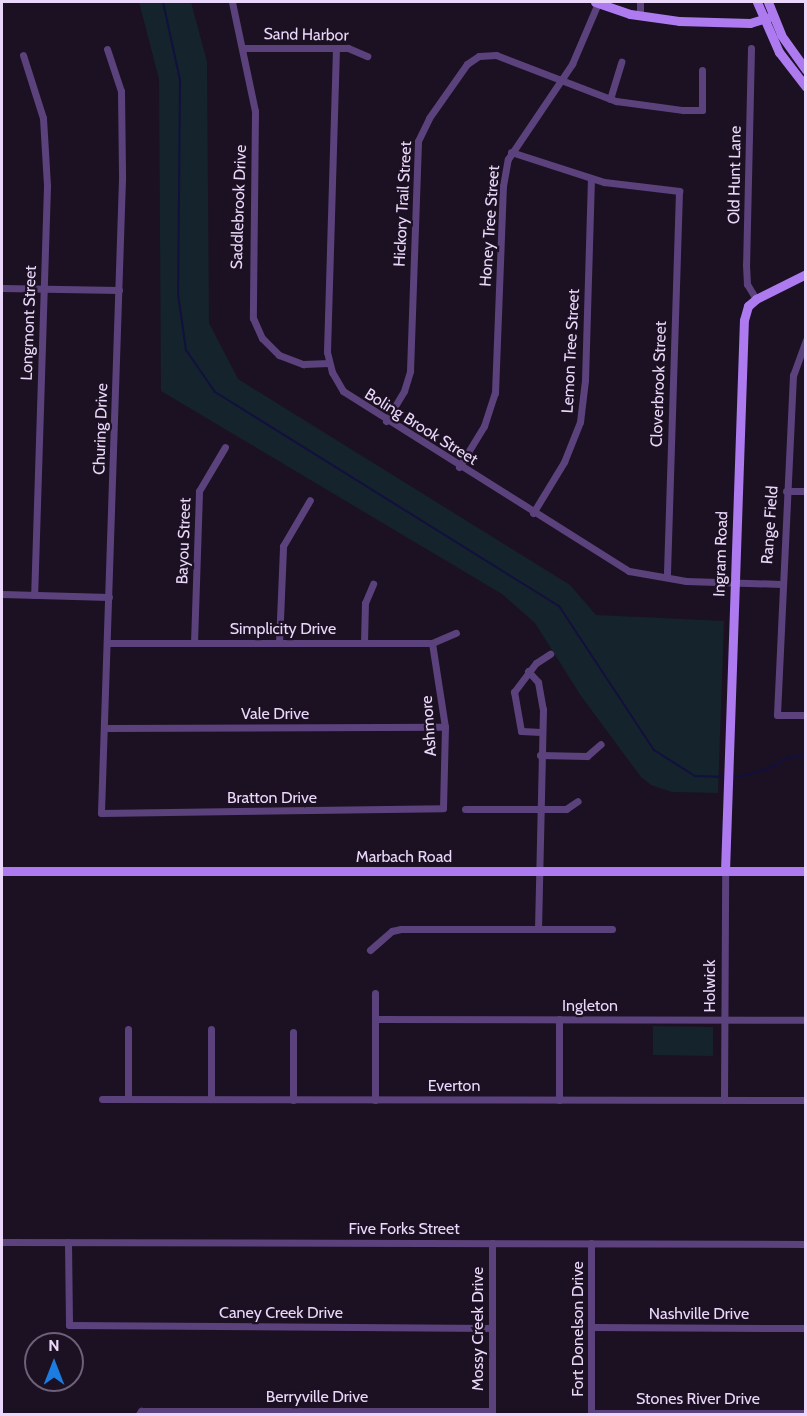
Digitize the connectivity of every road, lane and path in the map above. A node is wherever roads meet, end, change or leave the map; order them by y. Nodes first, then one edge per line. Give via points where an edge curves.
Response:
1 (232, 2) edge
2 (596, 2) edge
3 (640, 2) edge
4 (757, 2) edge
5 (768, 2) edge
6 (640, 16) junction
7 (773, 16) junction
8 (763, 20) junction
9 (243, 48) junction
10 (336, 48) junction
11 (751, 48) dead end
12 (107, 49) dead end
13 (23, 56) dead end
14 (367, 56) dead end
15 (621, 62) dead end
16 (702, 70) dead end
17 (806, 70) edge
18 (560, 80) junction
19 (806, 87) edge
20 (610, 99) junction
21 (511, 152) junction
22 (591, 179) junction
23 (806, 274) edge
24 (2, 288) edge
25 (43, 289) junction
26 (119, 290) junction
27 (756, 299) junction
28 (806, 340) edge
29 (329, 363) junction
30 (386, 421) junction
31 (225, 447) dead end
32 (459, 467) junction
33 (786, 491) junction
34 (806, 491) edge
35 (310, 500) dead end
36 (534, 513) junction
37 (667, 577) junction
38 (735, 583) junction
39 (373, 584) dead end
40 (781, 584) junction
41 (2, 594) edge
42 (34, 594) junction
43 (109, 597) junction
44 (456, 633) dead end
45 (432, 642) junction
46 (108, 643) junction
47 (194, 643) junction
48 (279, 643) junction
49 (364, 643) junction
50 (550, 654) dead end
51 (528, 671) junction
52 (806, 715) edge
53 (445, 727) junction
54 (105, 728) junction
55 (540, 732) junction
56 (601, 744) dead end
57 (540, 755) junction
58 (578, 801) dead end
59 (443, 808) joint
60 (465, 809) dead end
61 (540, 809) junction
62 (101, 813) joint
63 (2, 871) edge
64 (725, 871) junction
65 (806, 871) edge
66 (536, 872) junction
67 (538, 929) junction
68 (612, 929) dead end
69 (370, 950) dead end
70 (375, 993) dead end
71 (375, 1019) junction
72 (559, 1019) junction
73 (724, 1020) junction
74 (806, 1020) edge
75 (128, 1029) dead end
76 (211, 1029) dead end
77 (293, 1032) dead end
78 (102, 1099) dead end
79 (128, 1099) junction
80 (211, 1100) junction
81 (293, 1100) junction
82 (375, 1100) junction
83 (559, 1100) junction
84 (724, 1100) junction
85 (806, 1100) edge
86 (2, 1242) edge
87 (68, 1242) junction
88 (492, 1243) junction
89 (591, 1243) junction
90 (806, 1244) edge
91 (592, 1327) junction
92 (492, 1328) junction
93 (806, 1328) edge
94 (140, 1413) edge
95 (492, 1413) edge
96 (806, 1413) edge
97 (591, 1414) edge

1 - 9 street, Saddlebrook Drive
2 - 6 main road
2 - 18 street, Honey Tree Street via 572,64
3 - 6 street
4 - 8 main road
5 - 7 main road
6 - 8 main road via 679,21
7 - 8 main road
7 - 17 main road
8 - 19 main road via 785,62
9 - 10 street, Sand Harbor
9 - 29 street, Saddlebrook Drive via 255,119 250,293 254,323 268,346 284,358 303,364
10 - 14 street, Sand Harbor via 357,49
10 - 29 street, Boling Brook Street
11 - 27 street, Old Hunt Lane via 746,265 747,284
12 - 26 street, Churing Drive via 117,74 122,115
13 - 25 street, Longmont Street via 43,118
15 - 20 street
16 - 20 street, Hickory Trail Street via 702,110
18 - 20 street, Hickory Trail Street
18 - 21 street, Honey Tree Street
18 - 30 street, Hickory Trail Street via 496,55 479,56 465,67 429,118 416,153 409,377
21 - 22 street
21 - 32 street, Honey Tree Street via 503,186 496,386 487,419
22 - 36 street, Lemon Tree Street via 582,412 564,462
22 - 37 street, Cloverbrook Street via 633,188 679,191
23 - 27 main road
24 - 25 street
25 - 26 street
25 - 42 street, Longmont Street
26 - 43 street, Churing Drive
27 - 38 main road, Ingram Road via 748,306 744,320
28 - 33 street, Range Field via 793,375
29 - 30 street, Boling Brook Street via 346,395
30 - 32 street, Boling Brook Street
31 - 47 street, Bayou Street via 199,491
32 - 36 street, Boling Brook Street
33 - 34 street
33 - 40 street, Range Field
35 - 48 street via 283,546
36 - 37 street, Boling Brook Street via 622,567
37 - 38 street, Boling Brook Street
38 - 40 street, Boling Brook Street
38 - 64 main road, Ingram Road
39 - 49 street via 365,603
40 - 52 street, Range Field via 777,715
41 - 42 street
42 - 43 street
43 - 46 street, Churing Drive
44 - 45 street, Simplicity Drive
45 - 49 street, Simplicity Drive
45 - 53 street, Ashmore
46 - 47 street, Simplicity Drive
46 - 54 street, Churing Drive
47 - 48 street, Simplicity Drive
48 - 49 street, Simplicity Drive
50 - 51 street
51 - 55 street via 541,690
51 - 55 street via 514,692 520,731
53 - 54 street, Vale Drive
53 - 59 street, Ashmore
54 - 62 street, Churing Drive
55 - 57 street
56 - 57 street via 587,756
57 - 61 street
58 - 61 street via 566,809
59 - 62 street, Bratton Drive
60 - 61 street
61 - 66 street
63 - 66 main road, Marbach Road
64 - 65 main road, Marbach Road
64 - 66 main road, Marbach Road
64 - 73 street, Holwick
66 - 67 street
67 - 68 street
67 - 69 street via 401,929 392,931
70 - 71 street
71 - 72 street, Ingleton
71 - 82 street
72 - 73 street, Ingleton
72 - 83 street
73 - 74 street, Ingleton
73 - 84 street, Holwick
75 - 79 street
76 - 80 street
77 - 81 street
78 - 79 street, Everton
79 - 80 street, Everton
80 - 81 street, Everton
81 - 82 street, Everton
82 - 83 street, Everton
83 - 84 street, Everton
84 - 85 street, Everton
86 - 87 street, Five Forks Street
87 - 88 street, Five Forks Street
87 - 92 street, Caney Creek Drive via 69,1326
88 - 89 street, Five Forks Street
88 - 92 street, Mossy Creek Drive
89 - 90 street, Five Forks Street
89 - 91 street, Fort Donelson Drive
91 - 93 street, Nashville Drive
91 - 97 street, Fort Donelson Drive
92 - 95 street, Mossy Creek Drive
94 - 95 street, Berryville Drive
96 - 97 street, Stones River Drive

